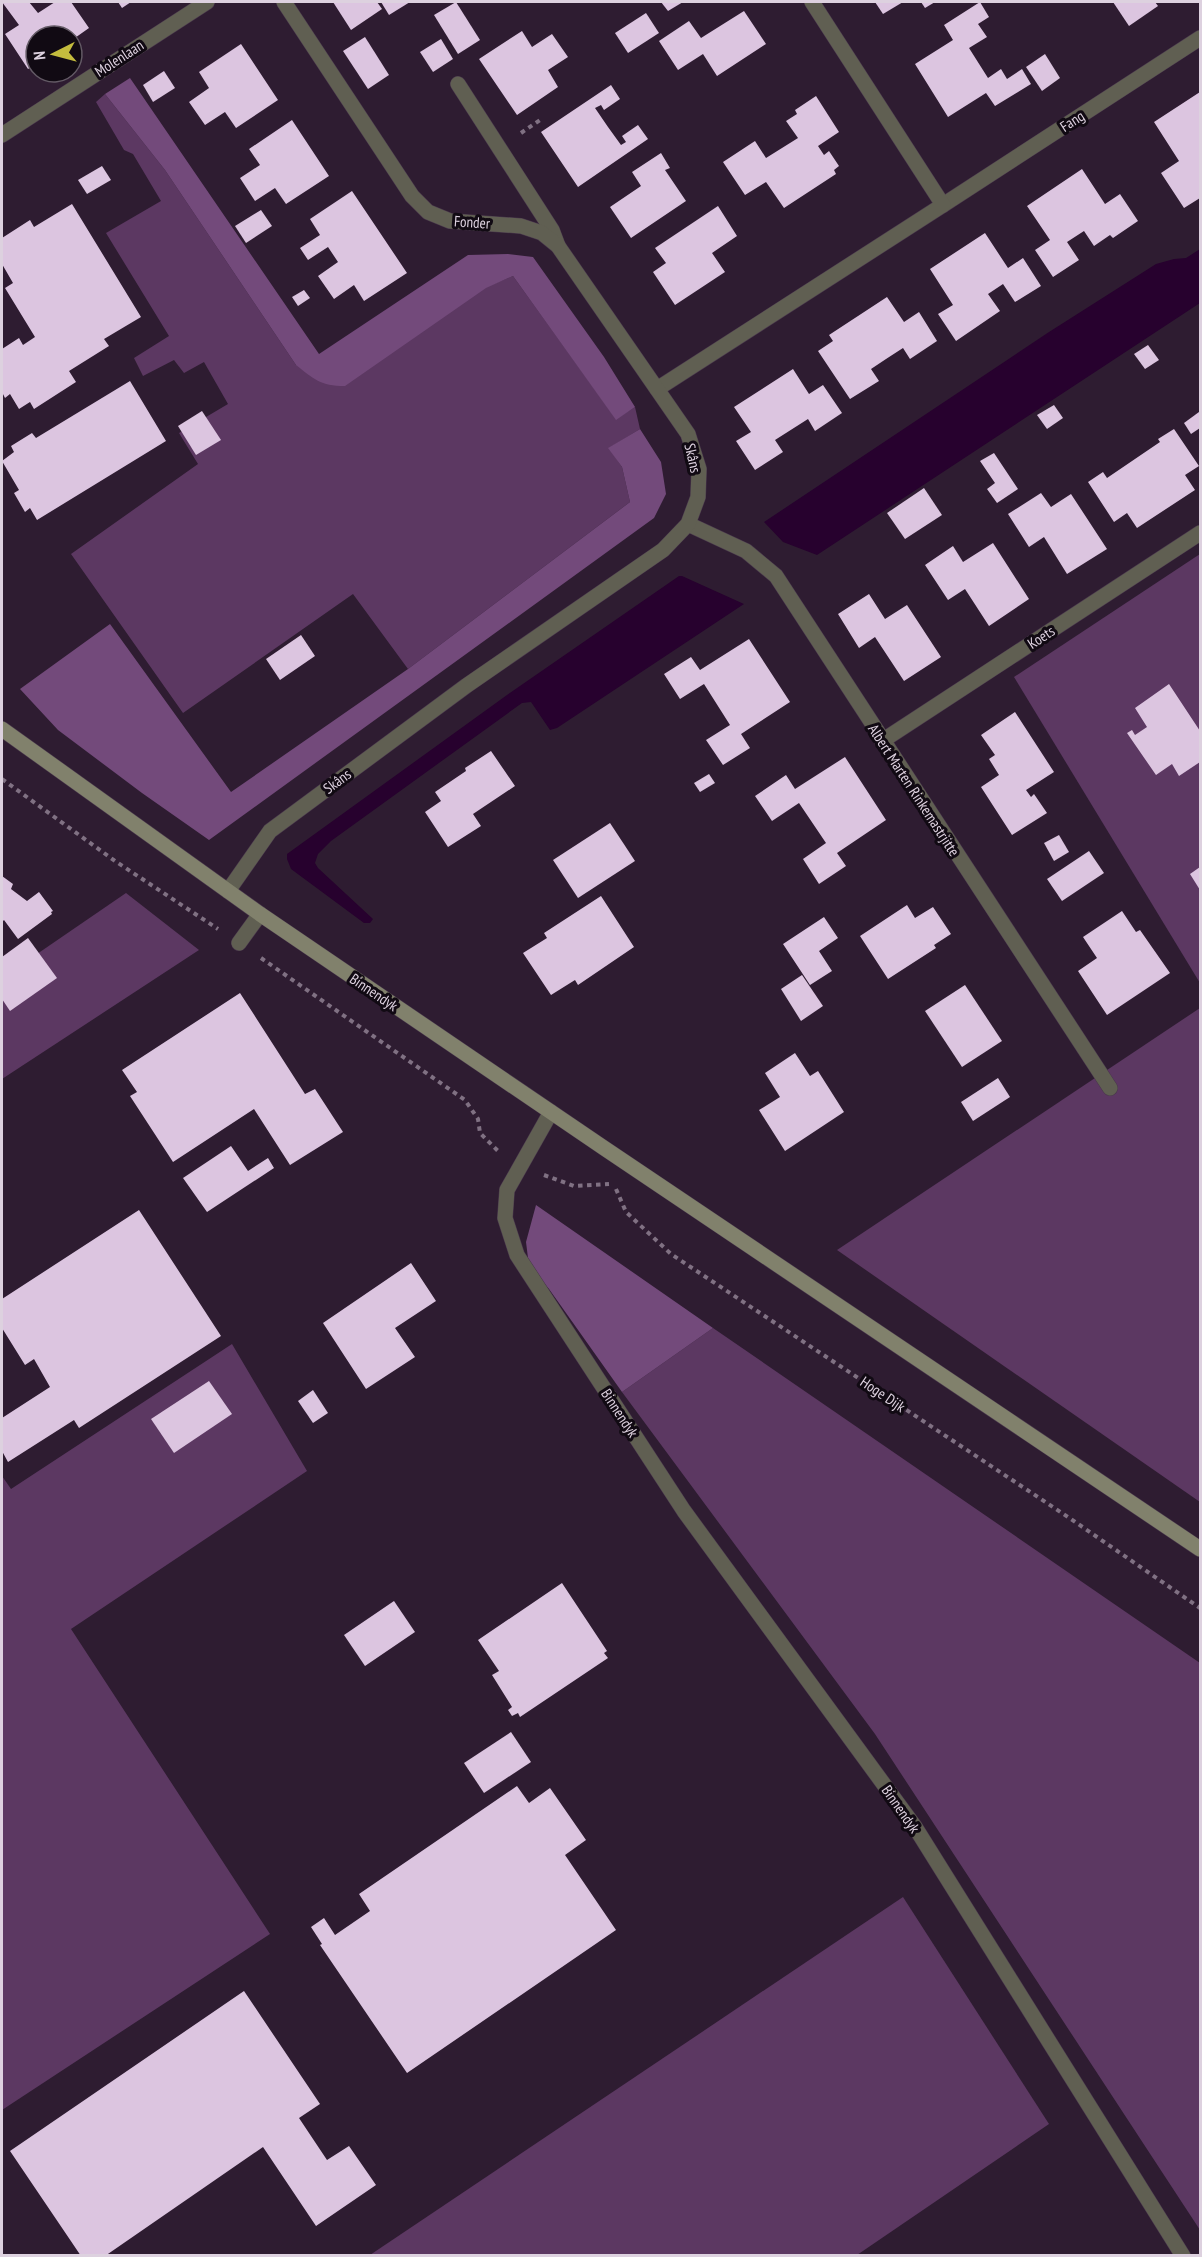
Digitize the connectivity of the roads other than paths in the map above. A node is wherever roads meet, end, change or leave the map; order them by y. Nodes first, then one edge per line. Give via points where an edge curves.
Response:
1 (207, 2) edge
2 (284, 2) edge
3 (812, 2) edge
4 (1200, 38) edge
5 (458, 84) dead end
6 (2, 135) edge
7 (943, 204) junction
8 (558, 246) junction
9 (657, 389) junction
10 (688, 524) junction
11 (1200, 533) edge
12 (2, 729) edge
13 (882, 741) junction
14 (228, 891) junction
15 (260, 914) junction
16 (239, 943) road end
17 (1110, 1088) dead end
18 (551, 1112) junction
19 (1200, 1549) edge
20 (1183, 2256) edge

1 - 6 street, Molenlaan
2 - 8 street, Fonder via 412,196 428,212 450,221 521,226 542,232
3 - 7 street
4 - 7 street, Fang
5 - 8 street via 552,230
7 - 9 street
8 - 9 street, Fonder
9 - 10 street, Skâns via 688,434 699,468 698,497
10 - 13 street, Albert Marten Rinkemastrjitte via 746,551 776,576
10 - 14 street, Skâns via 663,550 466,686 270,831
11 - 13 street, Koets
12 - 14 main road, Binnendyk
13 - 17 street, Albert Marten Rinkemastrjitte
14 - 15 main road, Binnendyk
15 - 16 street
15 - 18 main road, Binnendyk
18 - 19 main road
18 - 20 street, Binnendyk via 507,1190 505,1218 517,1255 684,1511 915,1827

